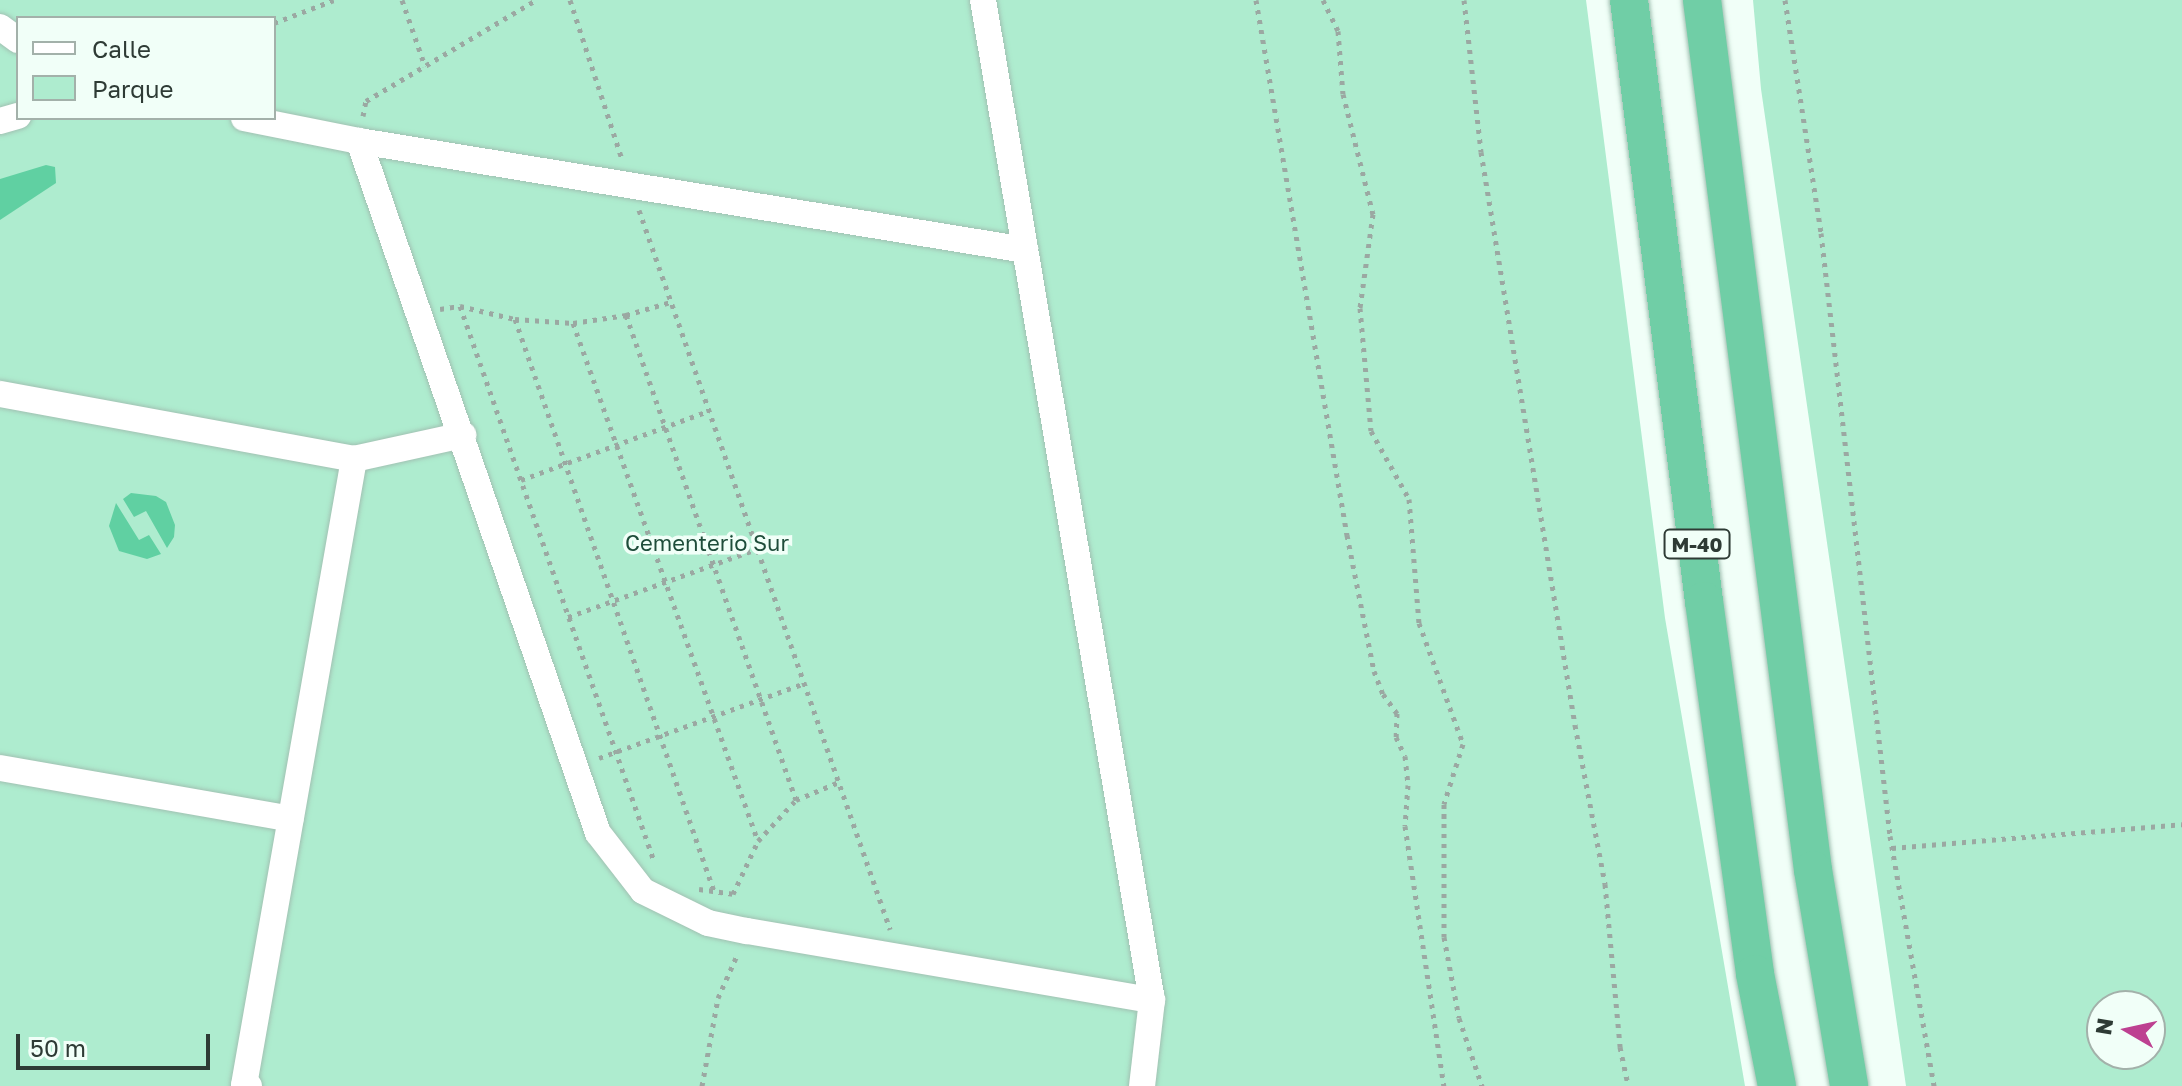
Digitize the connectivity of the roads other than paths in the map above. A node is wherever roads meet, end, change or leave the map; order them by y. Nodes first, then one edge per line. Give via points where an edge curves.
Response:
1 (983, 0) edge
2 (1629, 0) edge
3 (1702, 0) edge
4 (254, 120) edge
5 (359, 141) junction
6 (1025, 250) junction
7 (0, 394) edge
8 (463, 435) junction
9 (354, 459) junction
10 (0, 768) edge
11 (291, 819) junction
12 (1152, 1000) junction
13 (246, 1086) edge
14 (1142, 1086) edge
15 (1777, 1086) edge
16 (1849, 1086) edge

1 - 6 lane
2 - 15 highway, M-40 via 1708,632 1755,974
3 - 16 highway via 1813,870
4 - 5 lane
5 - 6 lane
5 - 8 lane
6 - 12 lane
7 - 9 lane
8 - 9 lane
8 - 12 lane via 598,833 643,891 679,896 708,923
9 - 11 lane
10 - 11 lane
11 - 13 lane
12 - 14 lane

